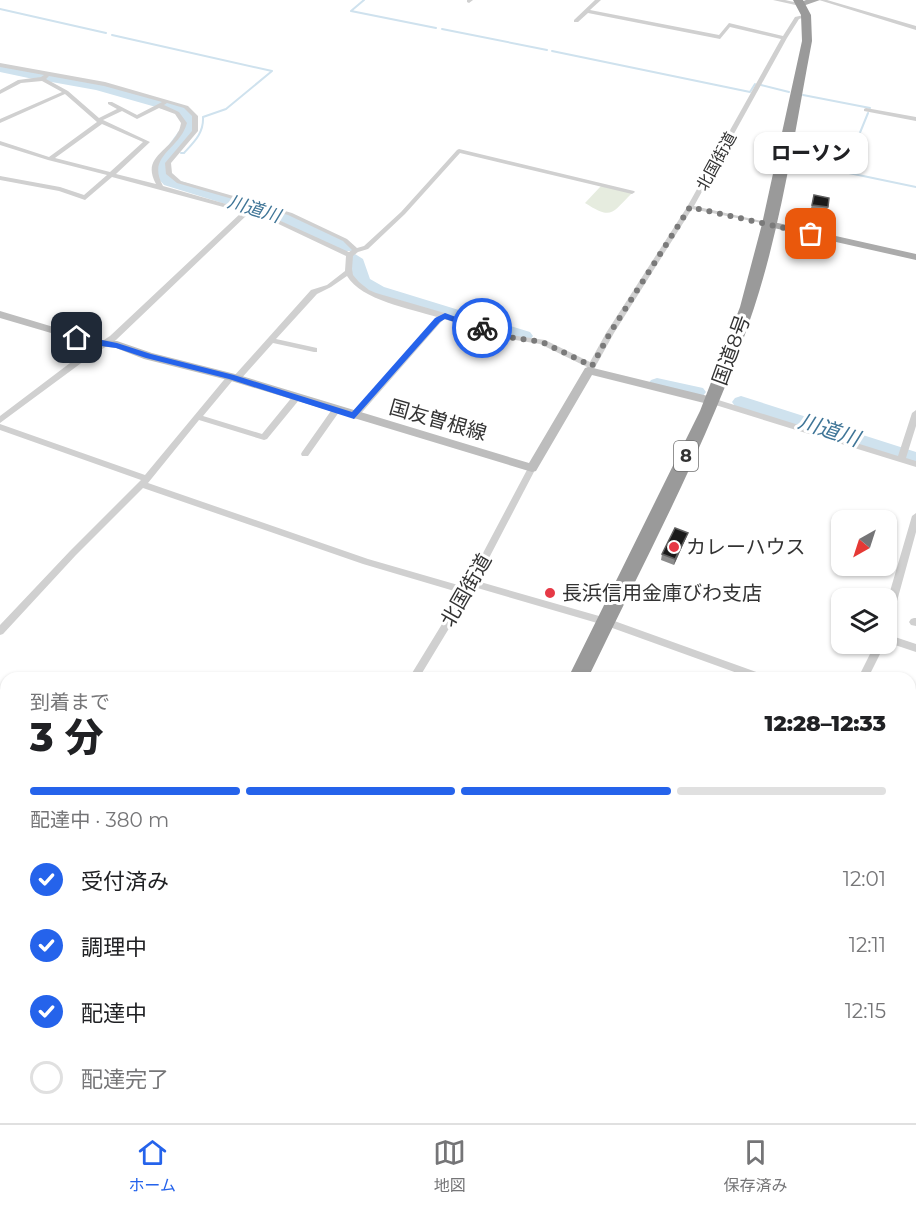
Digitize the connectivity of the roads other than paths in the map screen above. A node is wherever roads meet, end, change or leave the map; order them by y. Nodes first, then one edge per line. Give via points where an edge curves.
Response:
1 (598, 0) edge
2 (776, 0) edge
3 (816, 0) edge
4 (822, 0) edge
5 (801, 6) edge
6 (586, 11) junction
7 (576, 21) dead end
8 (916, 28) edge
9 (784, 38) junction
10 (0, 65) edge
11 (46, 77) junction
12 (0, 92) edge
13 (66, 92) junction
14 (110, 103) dead end
15 (164, 103) junction
16 (122, 110) junction
17 (866, 110) dead end
18 (916, 119) edge
19 (0, 121) edge
20 (100, 121) junction
21 (0, 143) edge
22 (50, 159) junction
23 (112, 175) junction
24 (0, 178) edge
25 (161, 187) junction
26 (632, 192) dead end
27 (690, 207) junction
28 (247, 211) junction
29 (769, 225) junction
30 (353, 253) junction
31 (916, 257) edge
32 (348, 272) junction
33 (0, 314) edge
34 (445, 316) junction
35 (272, 340) junction
36 (106, 344) junction
37 (314, 350) dead end
38 (591, 369) junction
39 (234, 378) junction
40 (296, 398) junction
41 (712, 401) junction
42 (336, 411) junction
43 (916, 413) edge
44 (354, 416) junction
45 (198, 417) junction
46 (0, 420) edge
47 (0, 427) edge
48 (305, 454) dead end
49 (903, 456) junction
50 (916, 464) edge
51 (532, 468) junction
52 (145, 481) junction
53 (916, 516) edge
54 (469, 587) junction
55 (896, 588) edge
56 (606, 622) junction
57 (0, 631) edge
58 (897, 642) edge
59 (916, 648) edge
60 (875, 654) edge
61 (418, 672) edge
62 (581, 672) edge
63 (745, 672) edge
64 (866, 672) edge

1 - 6 street
2 - 5 street
3 - 5 main road
4 - 8 street
5 - 9 street, 北国街道
5 - 29 highway, 国道8号 / 8 via 807,41
6 - 7 street
6 - 9 street via 720,37 729,25
9 - 27 street, 北国街道
10 - 11 street
11 - 12 street via 22,80
11 - 13 street
11 - 15 street via 105,84
13 - 19 street
13 - 20 street
14 - 16 street
15 - 16 street via 137,117
15 - 25 street via 184,123 182,132 155,163 154,176
15 - 30 street via 186,107 196,120 195,131 168,163 169,174 175,179 290,214 345,240
16 - 20 street
17 - 18 street
20 - 22 street
20 - 23 street via 147,142
21 - 22 street
22 - 23 street
23 - 24 street via 85,198 60,189
23 - 25 street
25 - 28 street
26 - 30 street via 459,151 403,213 366,248
27 - 29 street
27 - 38 street, 北国街道
28 - 30 street
28 - 36 street
29 - 31 main road
29 - 41 highway, 国道8号 / 8 via 747,307
30 - 32 street
32 - 34 street via 356,285 373,295
32 - 35 street via 314,292
33 - 36 main road, 国友曽根線
34 - 38 street via 508,337 542,342
34 - 44 street
35 - 37 street
35 - 39 street
36 - 39 main road, 国友曽根線
36 - 46 street
38 - 41 main road
38 - 51 main road
39 - 40 main road, 国友曽根線
39 - 45 street
40 - 42 main road, 国友曽根線
40 - 45 street via 264,437
41 - 49 street
41 - 56 highway, 国道8号 / 8
42 - 44 main road, 国友曽根線
42 - 48 street
43 - 49 street
44 - 51 main road, 国友曽根線
45 - 52 street
47 - 52 street
49 - 50 street
51 - 54 street, 北国街道
52 - 54 street via 366,562
52 - 57 street
53 - 55 street
54 - 56 street
54 - 61 street, 北国街道
56 - 62 highway, 国道8号 / 8
56 - 63 street
58 - 59 street
60 - 64 street

